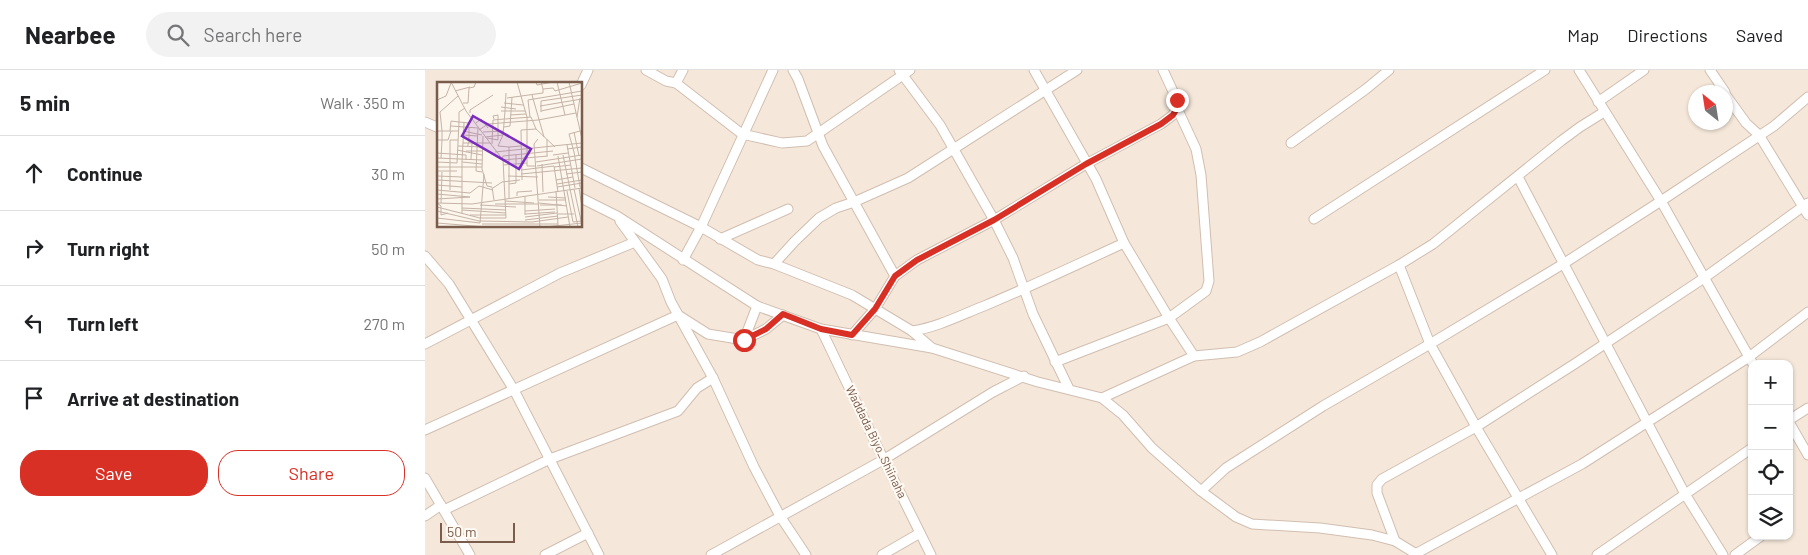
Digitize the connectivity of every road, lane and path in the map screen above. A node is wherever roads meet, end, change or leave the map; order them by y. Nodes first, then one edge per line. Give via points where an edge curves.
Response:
1 (588, 70) edge
2 (646, 70) edge
3 (683, 70) edge
4 (793, 70) edge
5 (1034, 70) edge
6 (1077, 70) edge
7 (1163, 70) edge
8 (1389, 70) edge
9 (1545, 70) edge
10 (1579, 70) edge
11 (1644, 70) edge
12 (1710, 70) edge
13 (770, 71) edge
14 (904, 72) edge
15 (582, 82) edge
16 (676, 84) junction
17 (1720, 85) edge
18 (1044, 90) junction
19 (1808, 97) edge
20 (1598, 102) junction
21 (1733, 104) edge
22 (1177, 108) junction
23 (1604, 112) junction
24 (819, 132) junction
25 (743, 134) junction
26 (1759, 135) junction
27 (1291, 143) dead end
28 (953, 148) junction
29 (1086, 164) junction
30 (583, 169) edge
31 (1518, 176) junction
32 (583, 199) edge
33 (1661, 201) junction
34 (854, 202) junction
35 (1805, 205) edge
36 (788, 209) dead end
37 (1808, 215) edge
38 (617, 216) junction
39 (1314, 219) dead end
40 (994, 220) junction
41 (701, 227) junction
42 (720, 238) junction
43 (635, 242) junction
44 (1124, 243) junction
45 (425, 256) edge
46 (683, 260) junction
47 (774, 264) junction
48 (1399, 264) junction
49 (1563, 264) junction
50 (895, 276) junction
51 (1704, 278) junction
52 (1024, 289) junction
53 (757, 306) junction
54 (875, 309) junction
55 (1808, 312) edge
56 (783, 314) junction
57 (678, 315) junction
58 (1169, 318) junction
59 (469, 320) junction
60 (821, 329) junction
61 (912, 331) junction
62 (852, 335) junction
63 (744, 340) junction
64 (1606, 342) junction
65 (425, 344) edge
66 (1430, 344) junction
67 (932, 348) junction
68 (1193, 356) junction
69 (1751, 360) edge
70 (1055, 362) junction
71 (1748, 362) edge
72 (1024, 376) junction
73 (713, 378) junction
74 (1069, 389) junction
75 (514, 390) junction
76 (1102, 398) junction
77 (1808, 408) edge
78 (1793, 418) edge
79 (1648, 422) junction
80 (1477, 427) junction
81 (1793, 428) edge
82 (425, 430) edge
83 (1749, 450) edge
84 (1808, 455) edge
85 (549, 459) junction
86 (883, 460) junction
87 (425, 478) edge
88 (1201, 491) junction
89 (1685, 494) junction
90 (1518, 498) junction
91 (442, 508) junction
92 (425, 516) edge
93 (779, 516) junction
94 (588, 533) junction
95 (920, 533) junction
96 (1756, 540) edge
97 (1395, 541) junction
98 (1417, 554) edge
99 (470, 555) edge
100 (545, 555) edge
101 (599, 555) edge
102 (711, 555) edge
103 (806, 555) edge
104 (882, 555) edge
105 (931, 555) edge
106 (1552, 555) edge
107 (1597, 555) edge
108 (1723, 555) edge
109 (1735, 555) edge

1 - 15 street
2 - 16 street
3 - 16 street
4 - 24 street
5 - 18 street
6 - 18 street
7 - 22 street via 1177,100
8 - 27 street
9 - 39 street
10 - 20 street
11 - 20 street
12 - 17 street
13 - 25 street
14 - 24 street
14 - 28 street
16 - 25 street
18 - 28 street
18 - 29 street
19 - 26 street
20 - 23 street
21 - 26 street
22 - 29 street via 1161,124
22 - 58 street via 1196,149 1201,175 1209,281 1206,291
23 - 31 street via 1579,127
23 - 33 street
24 - 25 street via 807,141 782,143
24 - 34 street via 823,146
25 - 41 street
26 - 33 street
26 - 35 street
28 - 34 street via 908,178
28 - 40 street
29 - 40 street
29 - 44 street via 1096,179
30 - 41 street
31 - 48 street via 1433,244
31 - 49 street
32 - 38 street
33 - 49 street
33 - 51 street
34 - 47 street via 819,218
34 - 50 street
35 - 37 street
35 - 51 street
36 - 42 street
38 - 43 street
38 - 46 street
40 - 50 street via 917,260
40 - 52 street
41 - 42 street
41 - 46 street
42 - 47 street via 758,260
43 - 57 street via 662,279
43 - 59 street via 560,273
44 - 52 street
44 - 58 street
45 - 59 street via 449,284
46 - 53 street
47 - 54 street via 852,295
48 - 66 street
48 - 68 street via 1252,346 1237,352
49 - 64 street
49 - 66 street
50 - 54 street
51 - 64 street
51 - 69 street
52 - 61 street via 943,323
52 - 70 street
53 - 56 street
53 - 63 street
54 - 61 street
54 - 62 street
55 - 69 street
56 - 60 street
56 - 63 street via 766,329
57 - 63 street via 708,334
57 - 73 street
57 - 75 street
58 - 68 street
58 - 70 street
59 - 65 street
59 - 75 street
60 - 62 street
60 - 86 street, Waddada Biyo_Shiinaha
61 - 67 street
62 - 67 street
64 - 79 street
64 - 80 street
66 - 80 street
66 - 88 street via 1276,435 1226,468
67 - 72 street
68 - 76 street
70 - 74 street
71 - 79 street
72 - 74 street
72 - 86 street
73 - 85 street via 697,388 678,411
73 - 93 street
74 - 76 street
75 - 82 street
75 - 85 street
76 - 88 street
77 - 78 street
79 - 89 street
79 - 90 street via 1582,464
80 - 90 street
80 - 97 street via 1382,478 1377,485 1377,493
81 - 84 street
83 - 89 street
85 - 91 street
85 - 94 street
86 - 93 street
86 - 95 street, Waddada Biyo_Shiinaha
87 - 91 street
88 - 97 street via 1235,517 1252,524 1320,528
89 - 107 street
89 - 108 street
90 - 98 street
90 - 106 street
91 - 92 street
91 - 99 street
93 - 102 street
93 - 103 street
94 - 100 street
94 - 101 street
95 - 104 street
95 - 105 street, Waddada Biyo_Shiinaha
96 - 109 street
97 - 98 street

